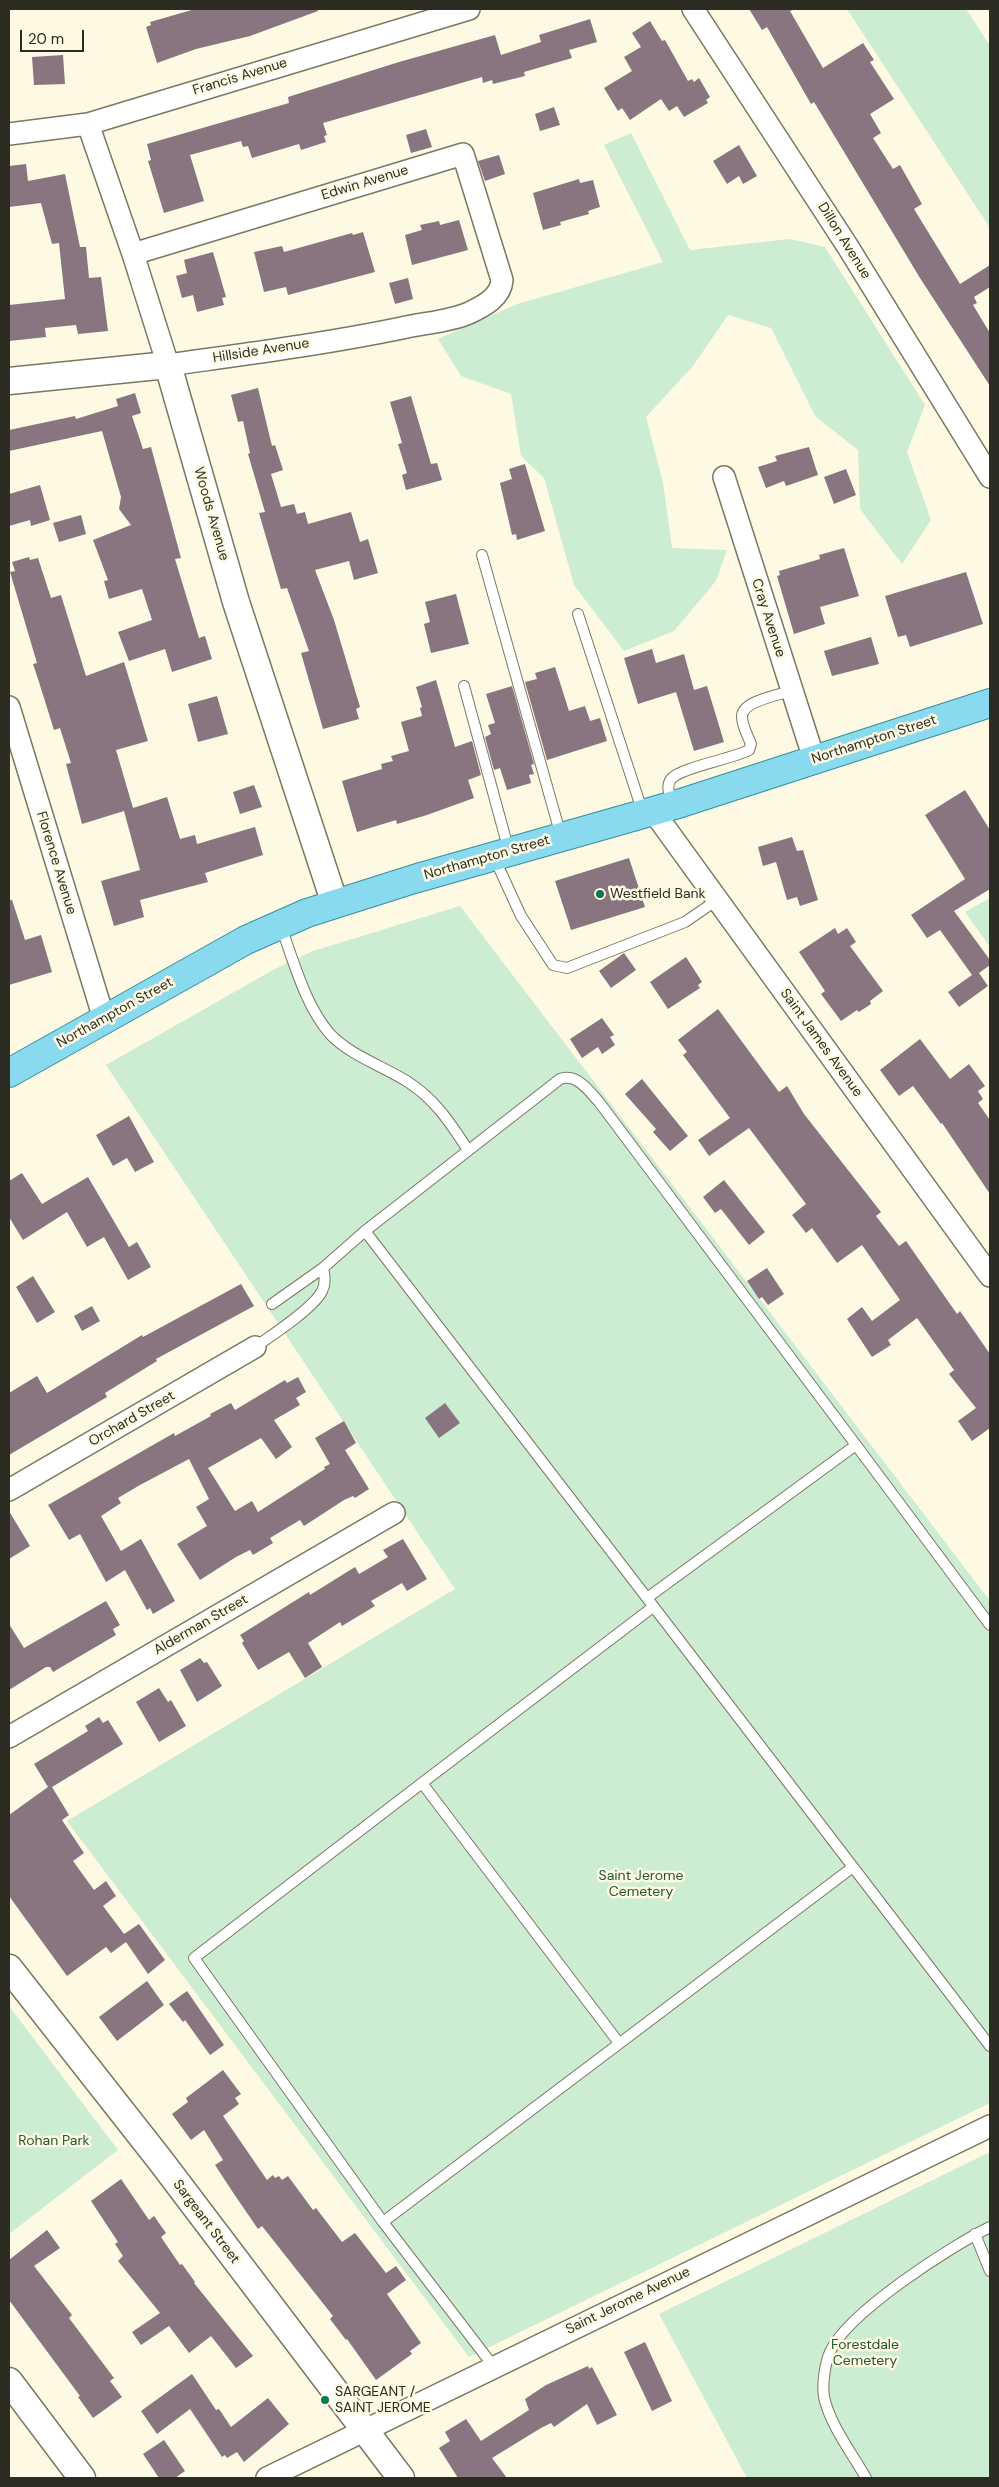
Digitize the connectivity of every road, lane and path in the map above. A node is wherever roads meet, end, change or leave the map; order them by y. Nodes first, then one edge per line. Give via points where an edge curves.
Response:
1 (469, 9) edge
2 (693, 9) edge
3 (88, 124) junction
4 (9, 134) edge
5 (133, 254) junction
6 (502, 288) joint
7 (168, 365) junction
8 (9, 381) edge
9 (724, 477) dead end
10 (990, 477) edge
11 (482, 555) dead end
12 (578, 614) dead end
13 (464, 686) dead end
14 (792, 691) junction
15 (990, 705) edge
16 (9, 707) edge
17 (814, 760) junction
18 (656, 810) junction
19 (562, 837) junction
20 (501, 854) junction
21 (717, 900) junction
22 (335, 904) junction
23 (279, 924) junction
24 (104, 1019) junction
25 (9, 1073) edge
26 (468, 1150) junction
27 (365, 1231) junction
28 (323, 1268) junction
29 (990, 1276) edge
30 (272, 1304) dead end
31 (255, 1347) joint
32 (856, 1445) junction
33 (9, 1490) edge
34 (394, 1513) dead end
35 (647, 1598) junction
36 (653, 1607) junction
37 (990, 1624) edge
38 (9, 1737) edge
39 (422, 1783) junction
40 (853, 1867) junction
41 (9, 1968) edge
42 (619, 2043) junction
43 (990, 2046) edge
44 (990, 2126) edge
45 (383, 2222) junction
46 (990, 2226) edge
47 (975, 2234) junction
48 (990, 2271) edge
49 (494, 2367) junction
50 (9, 2381) edge
51 (365, 2432) junction
52 (82, 2478) edge
53 (267, 2478) edge
54 (401, 2478) edge
55 (866, 2478) edge

1 - 3 street, Francis Avenue
2 - 10 street, Dillon Avenue via 848,247
3 - 4 street, Francis Avenue
3 - 5 street, Woods Avenue
5 - 6 street, Edwin Avenue via 463,154
5 - 7 street, Woods Avenue
6 - 7 street, Hillside Avenue via 492,300 468,313 440,320
7 - 8 street, Hillside Avenue
7 - 22 street, Woods Avenue via 236,602
9 - 14 street, Cray Avenue
11 - 19 lane
12 - 18 lane
13 - 20 lane
14 - 17 street, Cray Avenue
14 - 18 lane via 748,705 742,711 742,719 751,744 749,750 672,778
15 - 17 main road, Northampton Street
16 - 24 street, Florence Avenue
17 - 18 main road, Northampton Street
18 - 19 main road, Northampton Street
18 - 21 street, Saint James Avenue
19 - 20 main road, Northampton Street
20 - 21 lane via 521,916 552,965 567,968 685,922
20 - 22 main road, Northampton Street
21 - 29 street, Saint James Avenue
22 - 23 main road, Northampton Street
23 - 24 main road, Northampton Street
23 - 26 lane via 309,999 332,1035 367,1060 421,1091 446,1117
24 - 25 main road, Northampton Street
26 - 27 lane
26 - 32 lane via 560,1079 579,1082 598,1102
27 - 28 lane
27 - 35 lane
28 - 30 lane
28 - 31 lane via 322,1291 315,1302
31 - 33 street, Orchard Street
32 - 35 lane
32 - 37 lane
34 - 38 street, Alderman Street
35 - 36 lane
36 - 39 lane
36 - 40 lane
39 - 42 lane
39 - 45 lane via 194,1958
40 - 42 lane
40 - 43 lane
41 - 51 street, Sargeant Street via 160,2160
42 - 45 lane
44 - 49 street, Saint Jerome Avenue
45 - 49 lane
46 - 47 lane
47 - 48 lane
47 - 55 lane via 879,2300 844,2331 830,2352 824,2377 824,2396 831,2416
49 - 51 street, Saint Jerome Avenue
50 - 52 street
51 - 53 street, Saint Jerome Avenue
51 - 54 street, Sargeant Street

